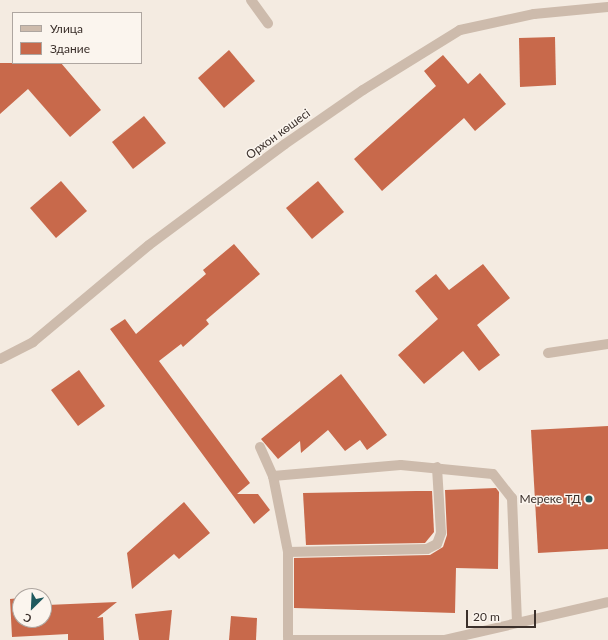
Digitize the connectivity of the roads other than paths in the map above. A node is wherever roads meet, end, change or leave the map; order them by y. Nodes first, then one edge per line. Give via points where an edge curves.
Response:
1 (251, 0) edge
2 (608, 7) edge
3 (268, 23) dead end
4 (608, 344) edge
5 (548, 353) dead end
6 (0, 359) edge
7 (260, 447) dead end
8 (437, 467) junction
9 (273, 476) junction
10 (288, 552) junction
11 (608, 602) edge
12 (516, 623) junction
13 (288, 639) edge

1 - 3 street
2 - 6 street, Орхон көшесі via 534,14 460,30 363,90 285,144 149,246 33,342
4 - 5 street
7 - 9 street
8 - 9 street via 401,465
8 - 10 street via 441,533 437,544 427,549
8 - 12 street via 493,474 512,498
9 - 10 street
10 - 13 street
11 - 12 street
12 - 13 street via 444,640

